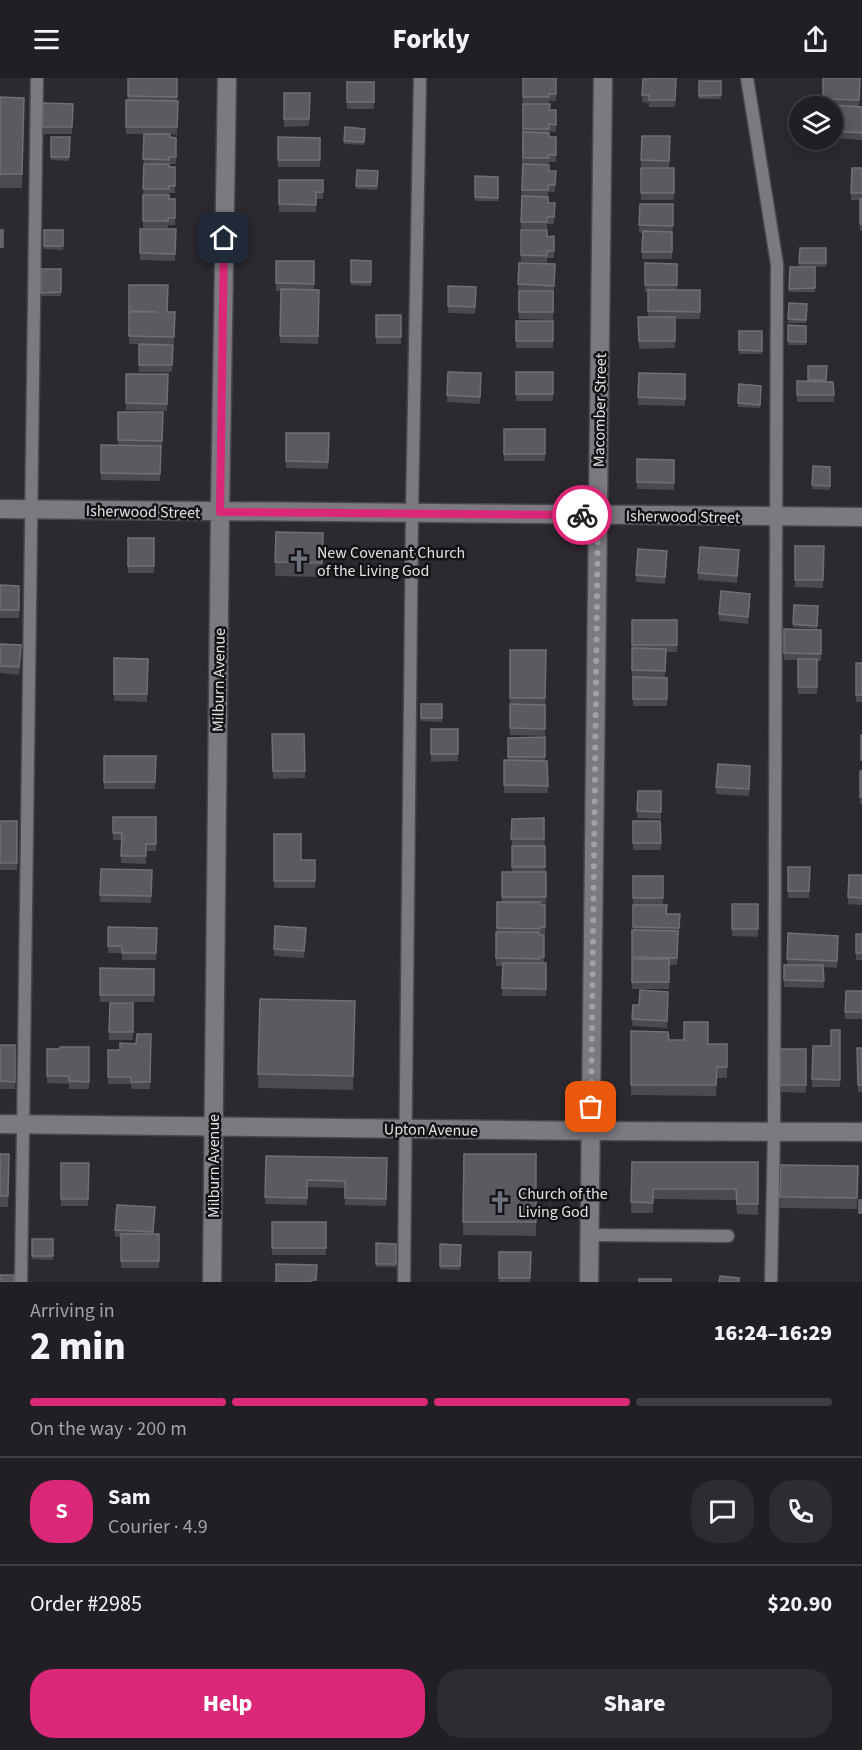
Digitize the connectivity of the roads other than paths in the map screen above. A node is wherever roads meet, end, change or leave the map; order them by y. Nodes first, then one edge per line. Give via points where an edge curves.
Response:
1 (37, 78) edge
2 (227, 78) edge
3 (420, 78) edge
4 (603, 78) edge
5 (747, 78) edge
6 (0, 509) edge
7 (31, 510) junction
8 (220, 512) junction
9 (412, 513) junction
10 (598, 515) junction
11 (778, 517) junction
12 (862, 517) edge
13 (0, 1124) edge
14 (22, 1124) junction
15 (213, 1126) junction
16 (405, 1128) junction
17 (591, 1131) junction
18 (774, 1131) junction
19 (862, 1132) edge
20 (590, 1235) junction
21 (728, 1236) dead end
22 (21, 1282) edge
23 (212, 1282) edge
24 (404, 1282) edge
25 (589, 1282) edge
26 (771, 1282) edge

1 - 7 lane
2 - 8 street, Milburn Avenue
3 - 9 lane
4 - 10 street, Macomber Street
5 - 11 lane via 777,264
6 - 7 street, Isherwood Street
7 - 8 street, Isherwood Street
7 - 14 lane
8 - 9 street, Isherwood Street
8 - 15 street, Milburn Avenue
9 - 10 street, Isherwood Street
9 - 16 lane
10 - 11 street, Isherwood Street
10 - 17 street, Macomber Street
11 - 12 street, Isherwood Street
11 - 18 lane
13 - 14 street, Upton Avenue
14 - 15 street, Upton Avenue
14 - 22 lane
15 - 16 street, Upton Avenue
15 - 23 street, Milburn Avenue
16 - 17 street, Upton Avenue
16 - 24 lane
17 - 18 street, Upton Avenue
17 - 20 street, Macomber Street
18 - 19 street, Upton Avenue
18 - 26 lane
20 - 21 lane
20 - 25 street, Macomber Street

